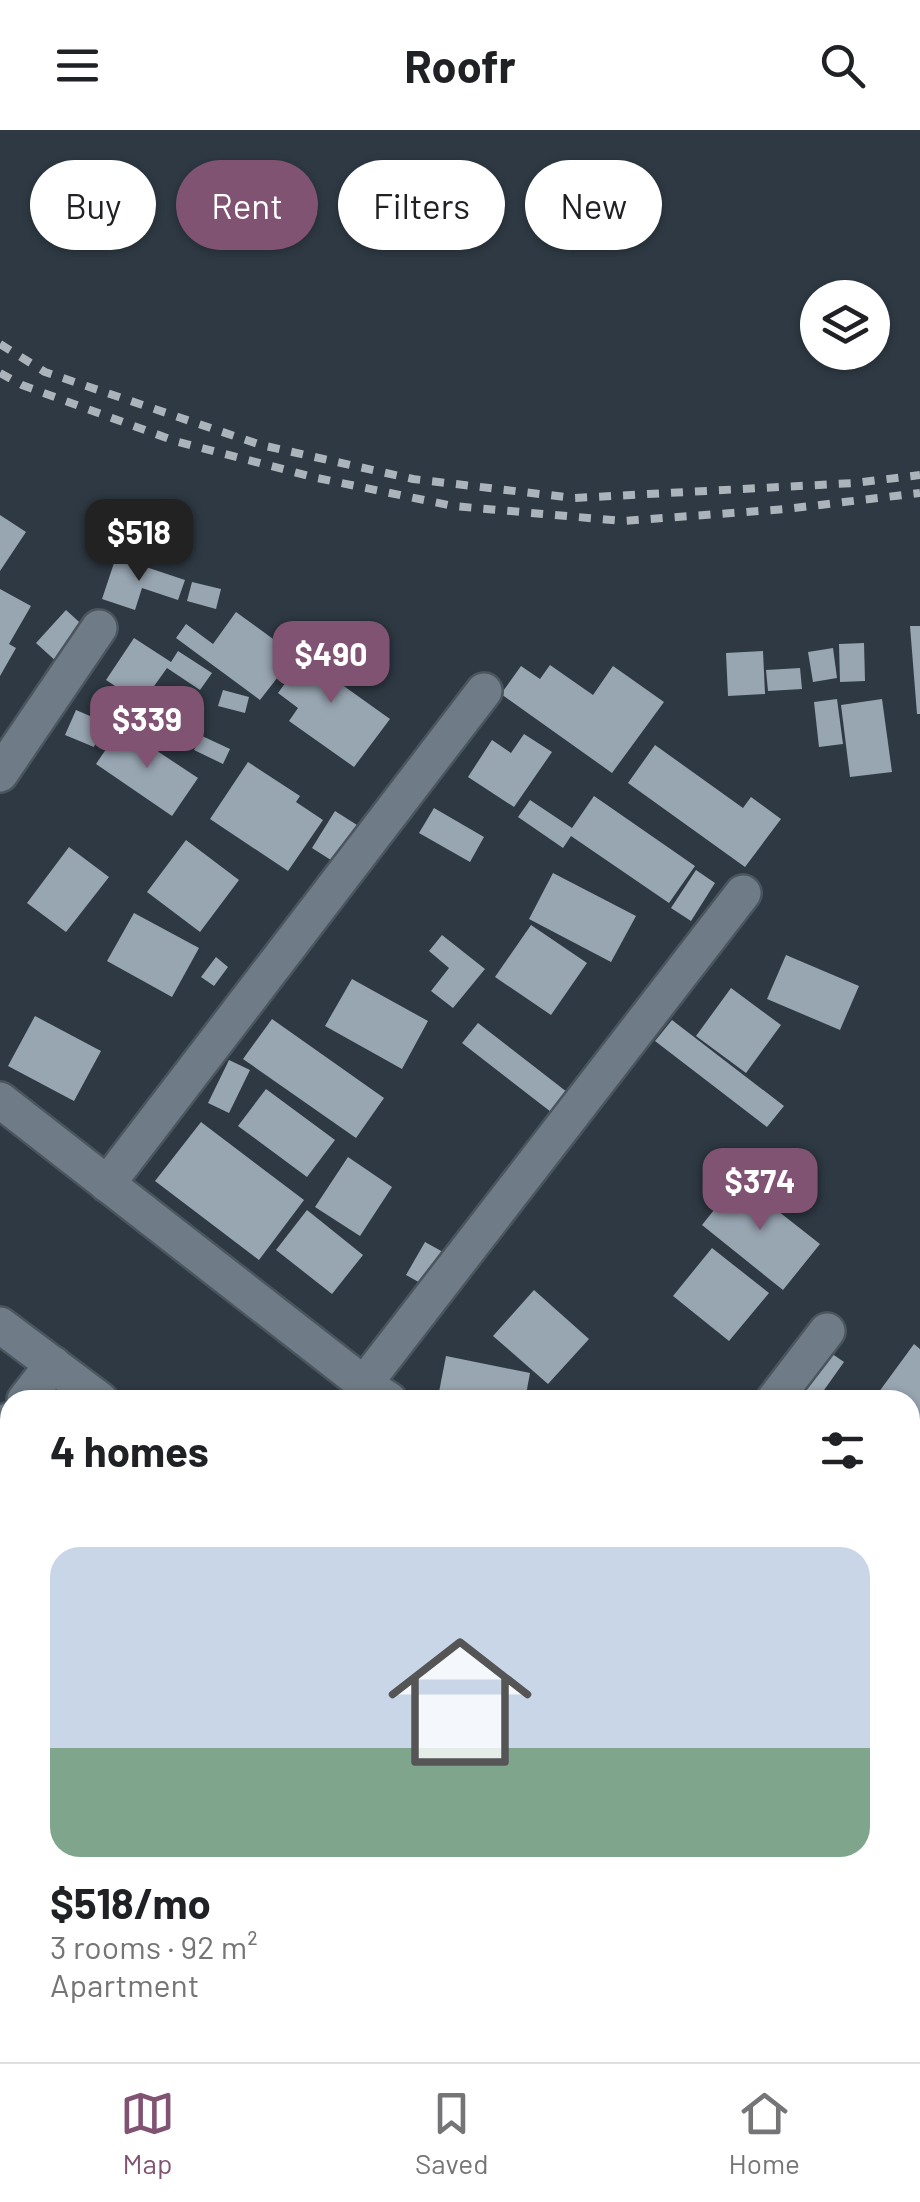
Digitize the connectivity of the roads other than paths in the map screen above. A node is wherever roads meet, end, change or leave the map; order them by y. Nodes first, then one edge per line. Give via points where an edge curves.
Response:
1 (98, 628) dead end
2 (484, 691) dead end
3 (0, 774) edge
4 (743, 893) dead end
5 (0, 1100) edge
6 (107, 1184) junction
7 (0, 1325) edge
8 (826, 1331) dead end
9 (53, 1364) junction
10 (33, 1390) edge
11 (87, 1390) edge
12 (374, 1390) edge
13 (378, 1390) edge
14 (782, 1390) edge

1 - 3 street
2 - 6 street
4 - 13 street
5 - 6 street
6 - 12 street
7 - 9 street
8 - 14 street
9 - 10 street
9 - 11 street

